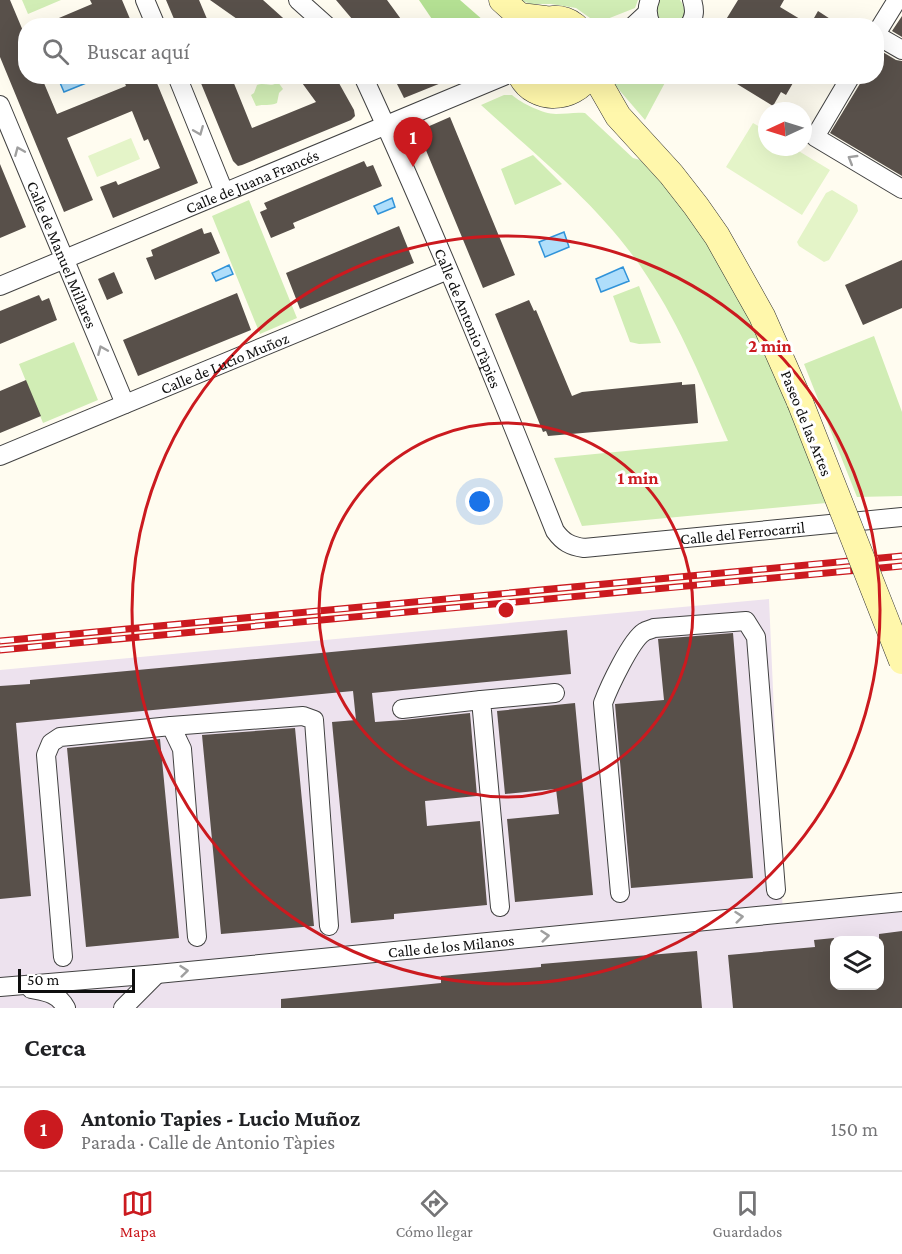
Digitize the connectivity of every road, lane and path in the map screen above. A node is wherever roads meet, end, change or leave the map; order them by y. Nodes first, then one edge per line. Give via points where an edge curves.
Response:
1 (146, 0) edge
2 (298, 0) edge
3 (485, 0) edge
4 (502, 0) edge
5 (692, 0) edge
6 (897, 0) edge
7 (153, 18) edge
8 (318, 18) edge
9 (504, 18) edge
10 (526, 18) edge
11 (693, 18) edge
12 (884, 21) edge
13 (884, 39) edge
14 (902, 50) edge
15 (180, 84) edge
16 (367, 84) edge
17 (485, 84) edge
18 (527, 84) edge
19 (581, 84) edge
20 (600, 84) edge
21 (846, 84) edge
22 (564, 94) junction
23 (0, 105) edge
24 (618, 116) junction
25 (386, 126) junction
26 (902, 189) edge
27 (224, 192) junction
28 (65, 260) junction
29 (448, 270) junction
30 (0, 286) edge
31 (125, 404) junction
32 (0, 456) edge
33 (902, 517) edge
34 (584, 548) joint
35 (902, 661) edge
36 (555, 693) dead end
37 (481, 700) junction
38 (402, 709) dead end
39 (171, 726) junction
40 (776, 890) dead end
41 (620, 893) dead end
42 (902, 902) edge
43 (500, 907) dead end
44 (329, 926) dead end
45 (197, 936) dead end
46 (63, 957) dead end
47 (157, 974) junction
48 (9, 987) edge
49 (66, 1008) edge
50 (123, 1008) edge

1 - 7 street
2 - 8 street
3 - 9 main road
4 - 10 main road
5 - 11 street
6 - 12 street
13 - 14 street
15 -> 27 street
16 - 25 street, Calle de Antonio Tàpies
17 - 25 street, Calle de Juana Francés
18 - 22 main road, Paseo de las Artes via 546,95
19 - 22 main road
20 - 24 main road, Paseo de las Artes
26 -> 21 street via 814,137
22 - 24 main road, Paseo de las Artes
28 -> 23 street, Calle de Manuel Millares
24 - 35 main road, Paseo de las Artes, bridge via 696,206 762,316
25 - 27 street, Calle de Juana Francés
25 - 29 street, Calle de Antonio Tàpies
27 - 28 street, Calle de Juana Francés
28 - 30 street, Calle de Juana Francés
31 -> 28 street, Calle de Manuel Millares
29 - 31 street, Calle de Lucio Muñoz
29 - 34 street, Calle de Antonio Tàpies via 555,531 571,546
31 - 32 street, Calle de Lucio Muñoz
33 - 34 street, Calle del Ferrocarril
36 - 37 street
37 - 38 street
37 - 43 street
39 - 44 street via 303,716 314,720
39 - 45 street via 182,749
39 - 46 street via 60,737 51,743 46,755
40 - 41 street via 756,637 746,621 654,628 643,633 609,687 603,703
47 -> 42 street, Calle de los Milanos
47 - 48 street, Calle de los Milanos
47 - 50 street
48 - 49 street via 51,993

